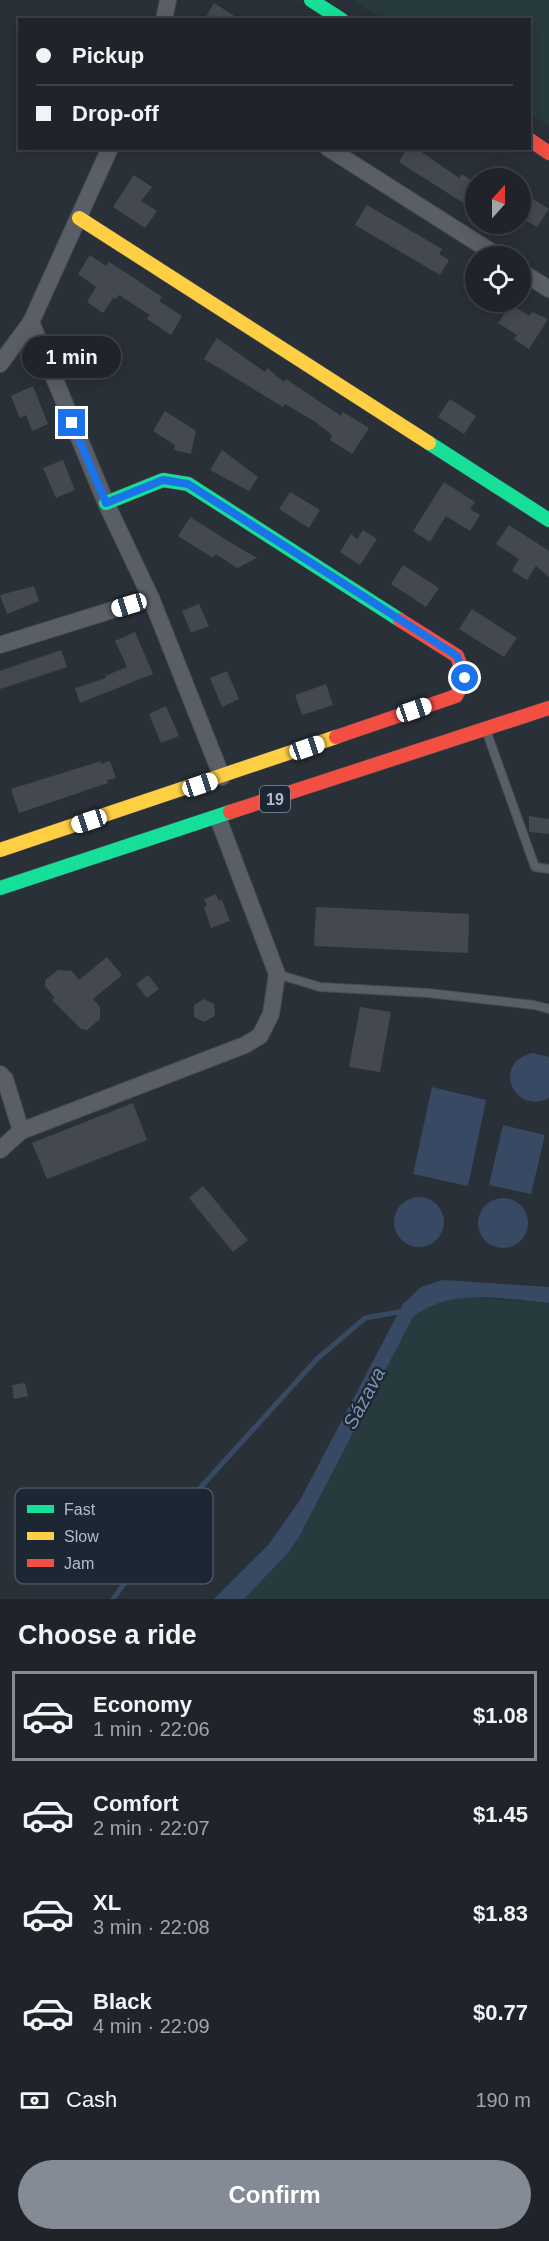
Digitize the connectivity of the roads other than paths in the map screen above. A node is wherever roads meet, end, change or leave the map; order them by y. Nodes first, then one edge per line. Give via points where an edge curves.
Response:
1 (168, 0) edge
2 (311, 0) edge
3 (164, 18) edge
4 (339, 18) edge
5 (531, 141) edge
6 (109, 150) edge
7 (331, 150) edge
8 (549, 153) edge
9 (79, 218) junction
10 (482, 246) edge
11 (531, 278) edge
12 (549, 289) edge
13 (31, 322) junction
14 (0, 364) edge
15 (106, 503) junction
16 (549, 520) edge
17 (151, 598) junction
18 (0, 645) edge
19 (549, 708) edge
20 (486, 729) junction
21 (222, 777) junction
22 (218, 818) junction
23 (0, 850) edge
24 (549, 869) edge
25 (0, 888) edge
26 (277, 974) junction
27 (549, 1009) edge
28 (0, 1074) edge
29 (21, 1131) junction
30 (0, 1150) edge

1 - 3 street
2 - 4 street
5 - 8 street
6 - 9 street
7 - 10 street
9 - 13 street
9 - 16 street
11 - 12 street
13 - 14 street
13 - 15 street
15 - 17 street
15 - 21 street via 163,480 188,484 457,656 465,678 456,696
17 - 18 street
17 - 21 street
19 - 20 street, 19
20 - 22 street, 19
20 - 24 lane via 536,867
21 - 23 street
22 - 25 street, 19
22 - 26 street
26 - 27 lane via 320,987 428,993
26 - 29 street via 272,1014 260,1036 245,1046
28 - 29 street
29 - 30 street

